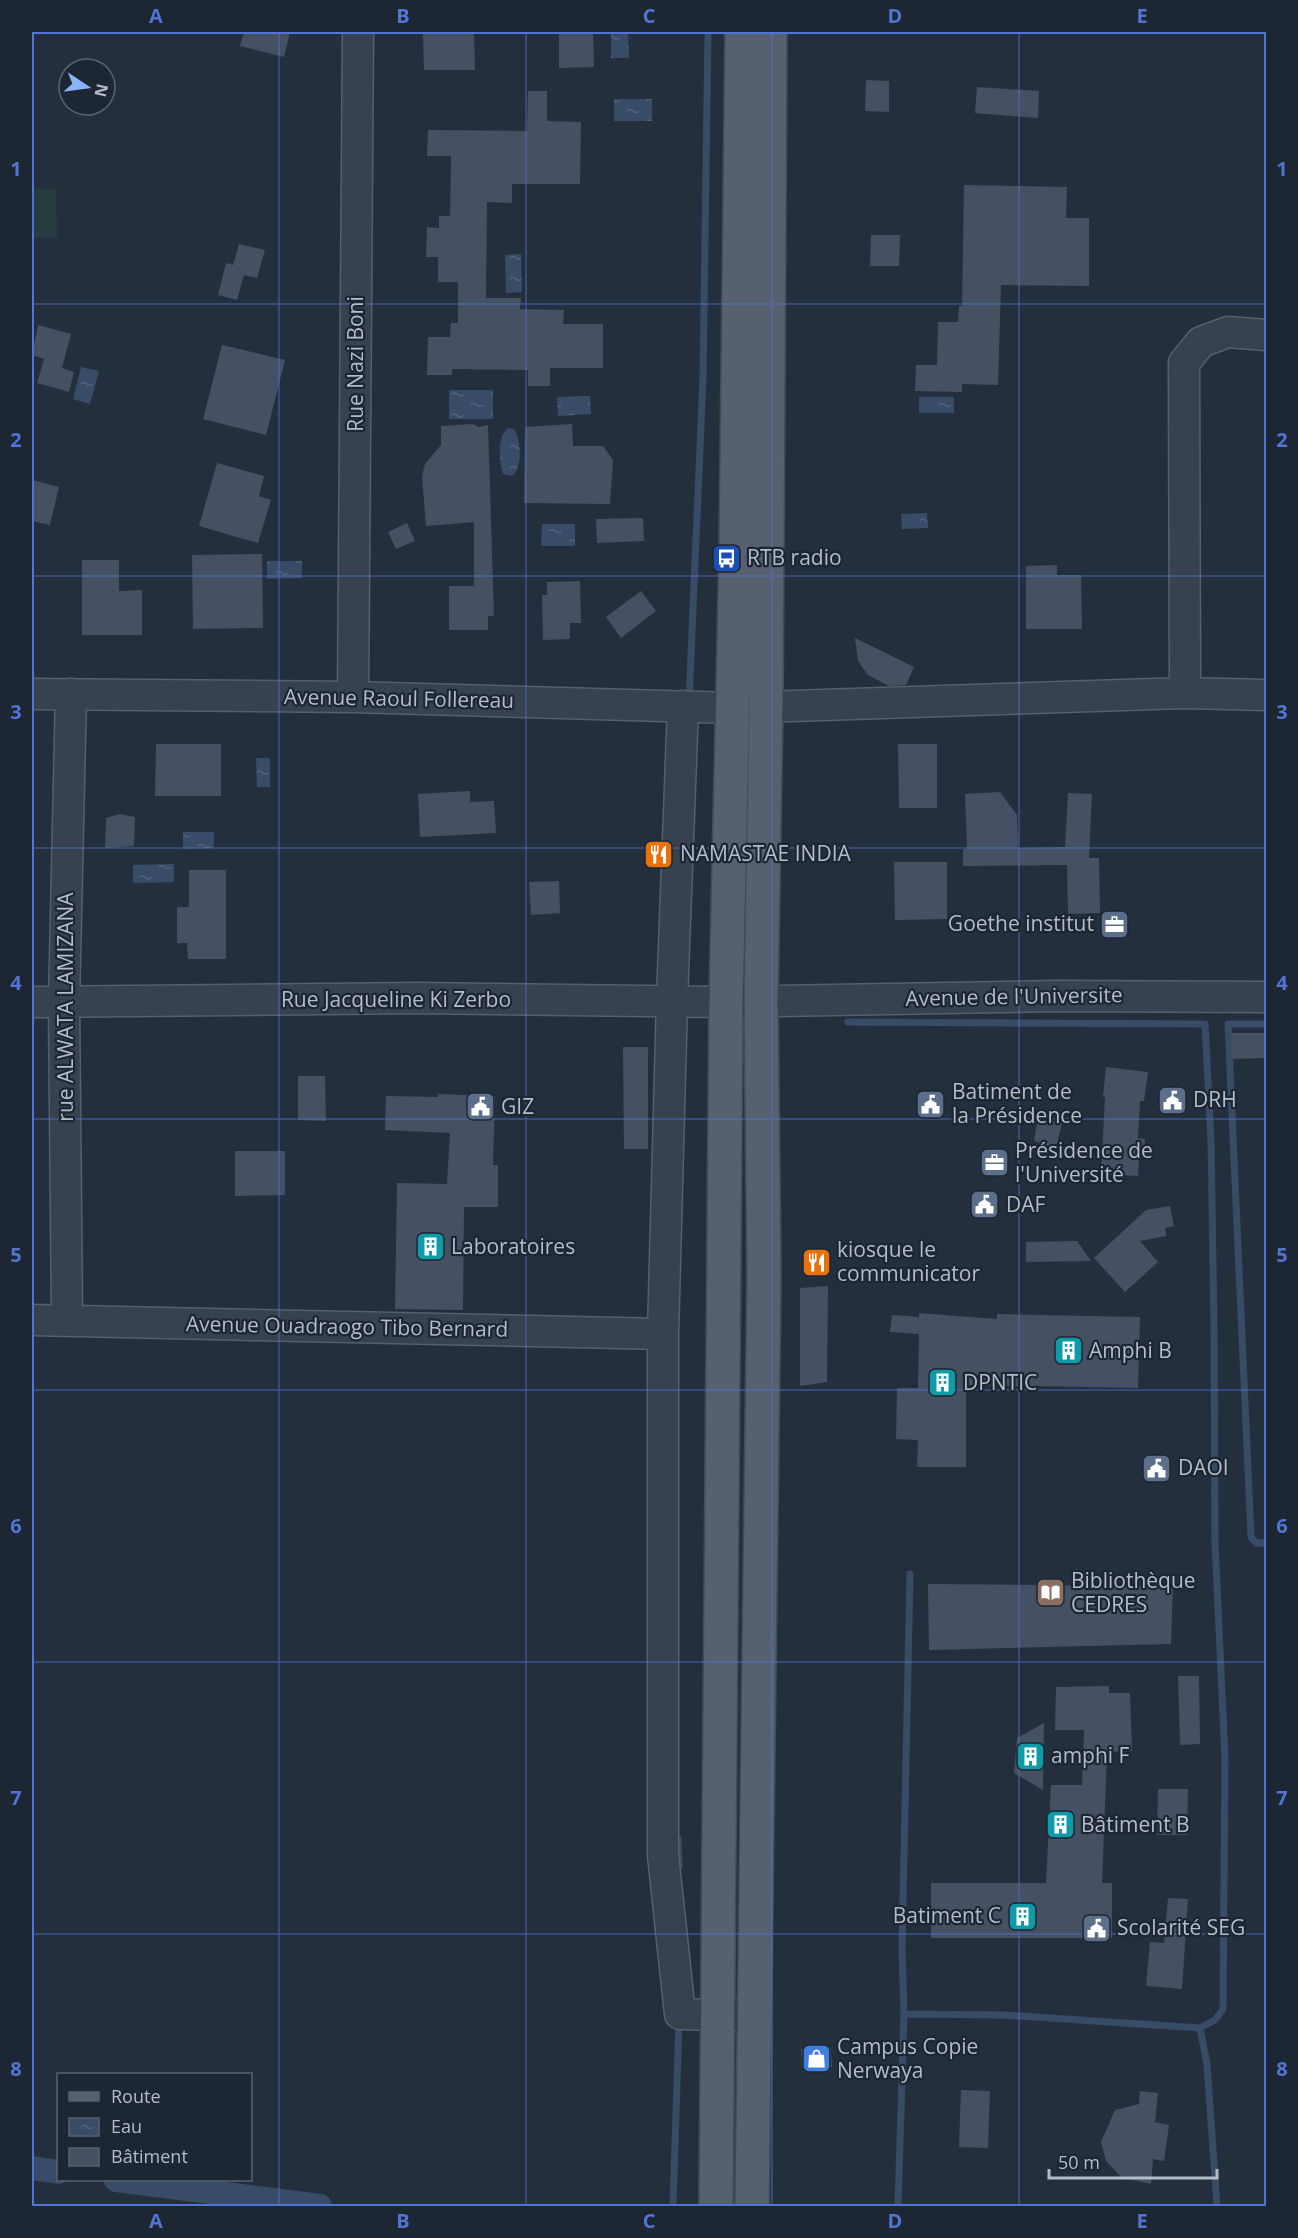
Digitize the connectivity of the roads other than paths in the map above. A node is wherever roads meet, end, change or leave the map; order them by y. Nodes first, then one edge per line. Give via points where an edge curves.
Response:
1 (358, 32) edge
2 (742, 32) edge
3 (770, 32) edge
4 (1266, 335) edge
5 (1185, 693) junction
6 (32, 694) edge
7 (71, 694) junction
8 (1266, 694) edge
9 (353, 697) junction
10 (683, 705) junction
11 (766, 706) junction
12 (733, 708) junction
13 (1266, 996) edge
14 (672, 1000) junction
15 (761, 1001) junction
16 (32, 1002) edge
17 (64, 1002) junction
18 (726, 1002) junction
19 (32, 1320) edge
20 (67, 1320) junction
21 (663, 1334) junction
22 (718, 2014) junction
23 (755, 2016) junction
24 (716, 2206) edge
25 (752, 2206) edge

1 - 9 street, Rue Nazi Boni
2 - 12 main road
3 - 11 main road
4 - 5 street via 1228,332 1201,342 1184,363
5 - 8 street, Avenue Raoul Follereau
5 - 11 street, Avenue Raoul Follereau
6 - 7 street, Avenue Raoul Follereau
7 - 9 street, Avenue Raoul Follereau
7 - 17 street, rue ALWATA LAMIZANA
9 - 10 street, Avenue Raoul Follereau
10 - 12 street, Avenue Raoul Follereau
10 - 14 street
11 - 12 street, Avenue Raoul Follereau
11 - 15 main road
12 - 18 main road
13 - 15 street, Avenue de l'Universite
14 - 17 street, Rue Jacqueline Ki Zerbo
14 - 18 street, Rue Jacqueline Ki Zerbo
14 - 21 street
15 - 18 street, Rue Jacqueline Ki Zerbo
15 - 23 main road via 764,1277
16 - 17 street, Rue Jacqueline Ki Zerbo
17 - 20 street, rue ALWATA LAMIZANA
18 - 22 main road
19 - 20 street, Avenue Ouadraogo Tibo Bernard
20 - 21 street, Avenue Ouadraogo Tibo Bernard
21 - 22 street via 663,1855 680,2014
22 - 23 street
22 - 24 main road
23 - 25 main road

